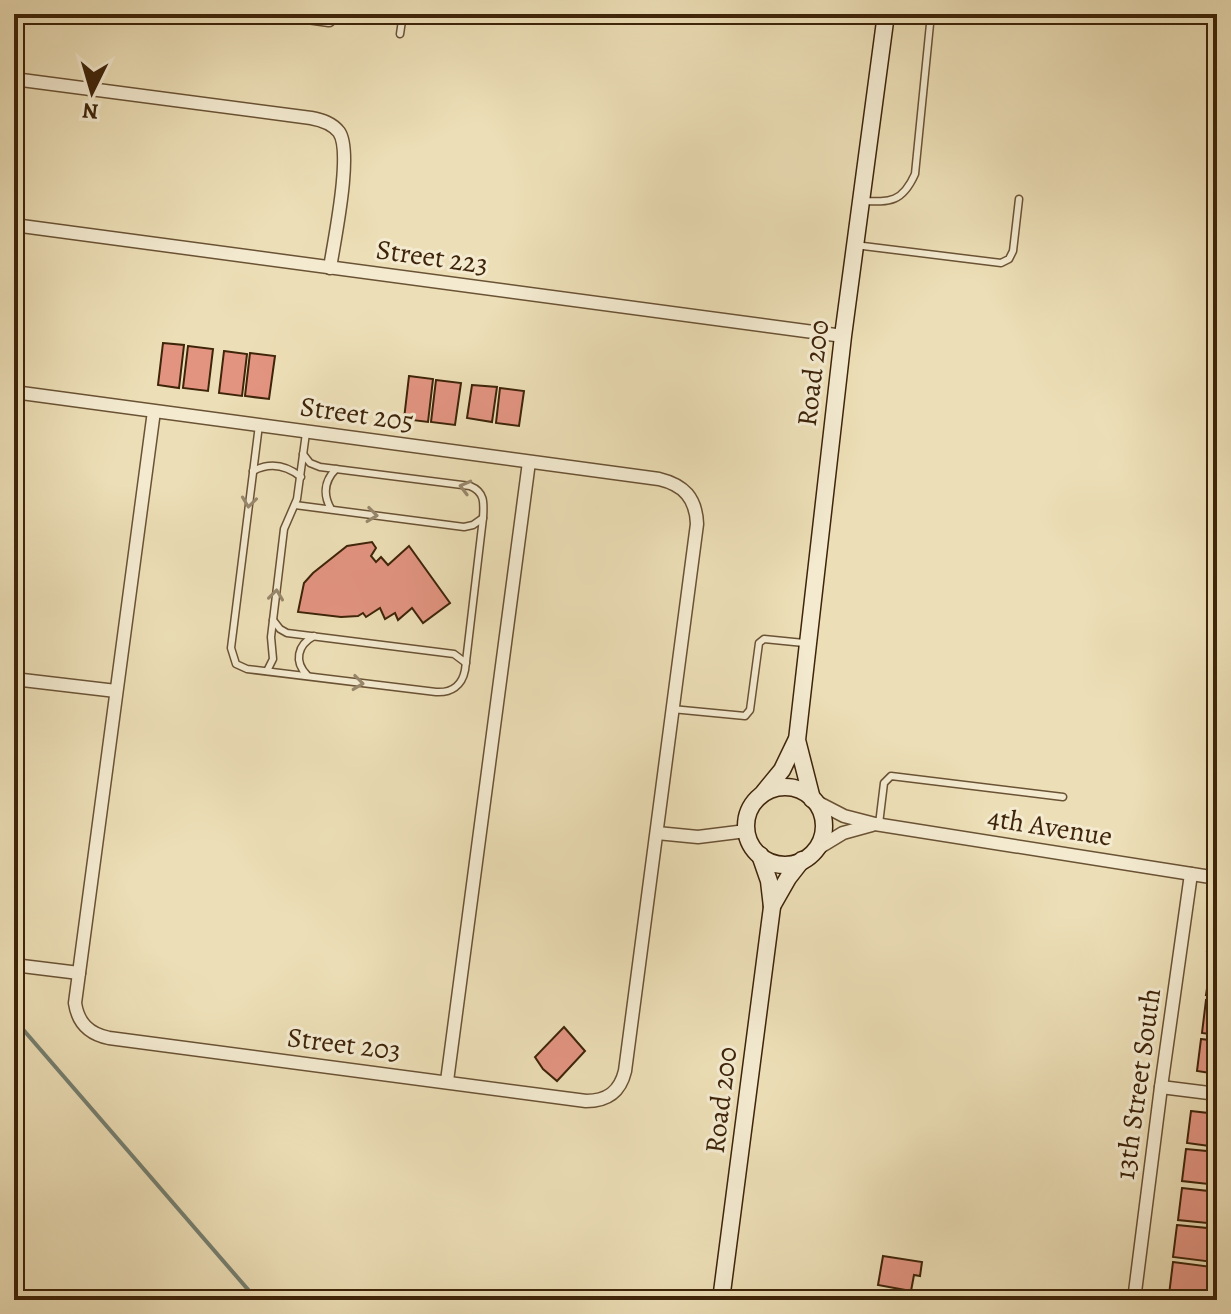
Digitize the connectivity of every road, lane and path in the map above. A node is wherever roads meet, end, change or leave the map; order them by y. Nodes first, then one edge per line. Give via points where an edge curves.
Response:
1 (286, 14) edge
2 (403, 14) edge
3 (886, 14) edge
4 (931, 14) edge
5 (329, 20) dead end
6 (400, 34) dead end
7 (14, 79) edge
8 (1019, 199) dead end
9 (861, 201) junction
10 (14, 225) edge
11 (855, 245) junction
12 (330, 268) junction
13 (843, 336) junction
14 (14, 392) edge
15 (154, 411) junction
16 (259, 425) junction
17 (306, 431) junction
18 (303, 454) junction
19 (529, 462) junction
20 (336, 469) junction
21 (253, 471) junction
22 (301, 477) junction
23 (689, 494) joint
24 (295, 505) junction
25 (331, 510) junction
26 (483, 518) junction
27 (273, 620) junction
28 (314, 636) junction
29 (808, 644) junction
30 (466, 663) junction
31 (267, 671) junction
32 (309, 677) junction
33 (14, 679) edge
34 (116, 691) junction
35 (672, 709) junction
36 (797, 740) junction
37 (760, 796) junction
38 (1063, 797) dead end
39 (814, 800) junction
40 (877, 824) junction
41 (746, 831) junction
42 (657, 833) junction
43 (760, 855) junction
44 (808, 855) junction
45 (1191, 874) junction
46 (1217, 878) edge
47 (772, 907) junction
48 (14, 965) edge
49 (79, 973) junction
50 (447, 1081) junction
51 (1161, 1087) junction
52 (1217, 1094) edge
53 (721, 1300) edge
54 (1134, 1300) edge

1 - 5 street
2 - 6 lane
3 - 9 main road, Road 200
4 - 9 lane via 915,174 908,190 889,202
7 - 12 street via 311,118 331,125 342,137 346,156
8 - 11 lane via 1013,251 1001,263
9 - 11 main road, Road 200
10 - 12 street, Street 223
11 - 13 main road, Road 200
12 - 13 street, Street 223
13 - 29 main road, Road 200
14 - 15 street, Street 205
15 - 16 street, Street 205
15 - 34 street, Street 203
16 - 17 street, Street 205
16 - 21 lane
17 - 18 lane
17 - 19 street, Street 205
18 - 20 lane via 315,465
18 - 22 lane
19 - 23 street, Street 205 via 659,479
19 - 50 street
20 - 25 lane via 325,488
26 -> 20 lane via 483,498 470,486
21 - 22 lane via 278,465
21 -> 31 lane via 231,648 241,667
22 - 24 lane
23 - 35 street, Street 203 via 697,524
24 - 25 lane
27 -> 24 lane via 284,529
25 -> 26 lane via 464,527
26 - 30 lane
27 - 28 lane via 287,633
27 - 31 lane via 273,659
28 - 30 lane via 454,654
28 - 32 lane via 299,655
29 - 35 lane via 761,640 745,716
29 - 36 main road, Road 200
32 -> 30 lane via 443,693 461,682
31 - 32 lane
33 - 34 street
34 - 49 street, Street 203
35 - 42 street, Street 203
36 - 37 main road, Road 200 via 782,770
36 - 39 main road, Road 200
37 - 39 main road via 789,787
37 - 41 main road via 748,812
38 - 40 lane via 891,776 884,783
39 - 40 street, 4th Avenue via 844,816
39 - 44 main road via 824,826
40 - 44 street, 4th Avenue via 843,833
40 - 45 street, 4th Avenue
41 - 42 street via 698,837
41 - 43 main road
42 - 50 street, Street 203 via 625,1071 617,1090 586,1101
43 - 44 main road via 785,864
43 - 47 main road, Road 200
44 - 47 main road, Road 200
45 - 46 street, 4th Avenue
45 - 51 street, 13th Street South
47 - 53 main road, Road 200
48 - 49 street
49 - 50 street, Street 203 via 76,1012 84,1026 102,1037
51 - 52 street
51 - 54 street, 13th Street South

